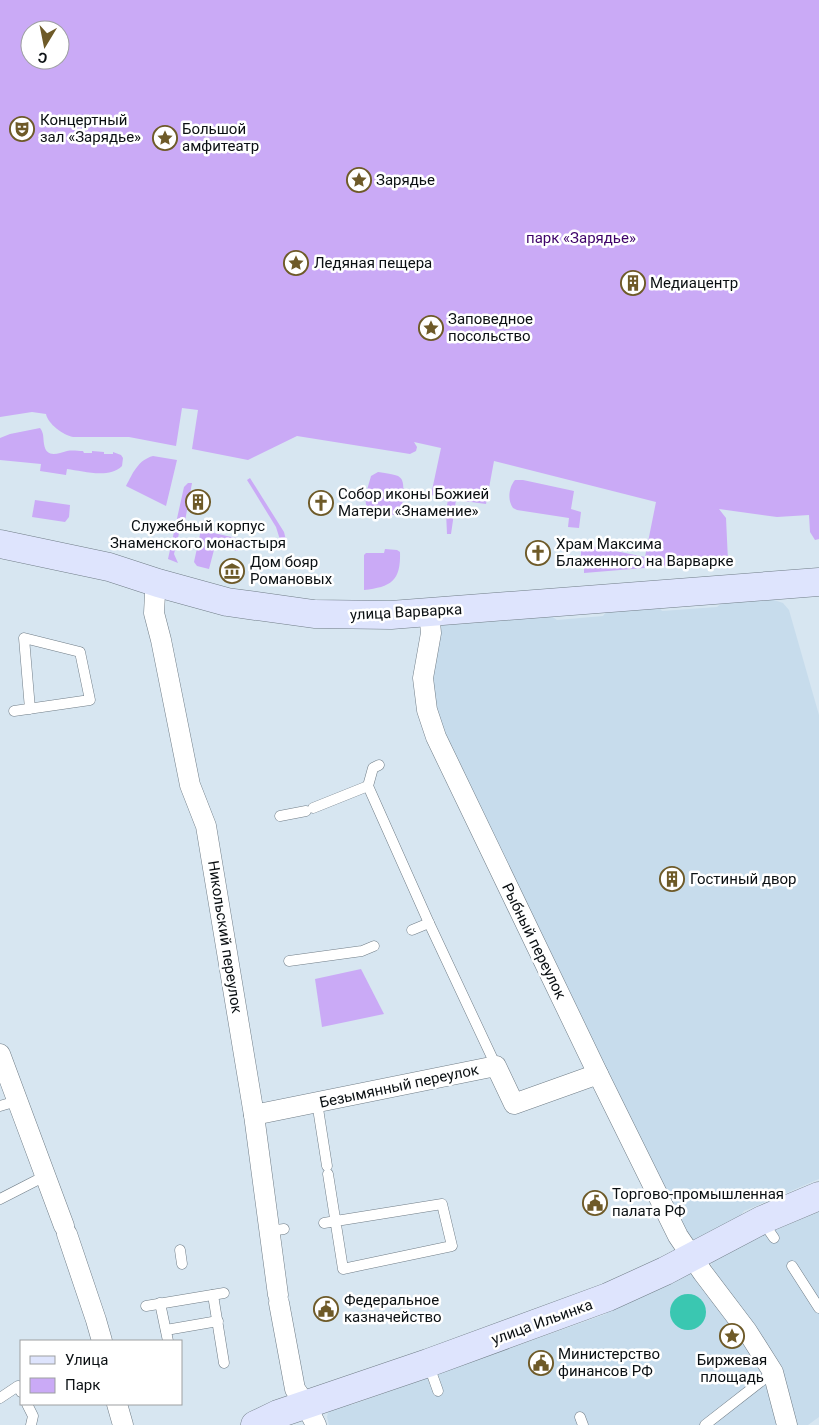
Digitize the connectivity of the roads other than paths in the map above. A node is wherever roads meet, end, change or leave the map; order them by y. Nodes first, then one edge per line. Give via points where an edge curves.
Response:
1 (0, 544) edge
2 (819, 582) edge
3 (158, 583) junction
4 (429, 612) junction
5 (30, 709) junction
6 (14, 711) dead end
7 (379, 765) dead end
8 (368, 786) junction
9 (280, 816) dead end
10 (429, 923) junction
11 (412, 930) dead end
12 (374, 946) dead end
13 (289, 961) dead end
14 (0, 1054) edge
15 (496, 1066) junction
16 (598, 1074) junction
17 (317, 1102) junction
18 (8, 1104) edge
19 (254, 1115) junction
20 (45, 1176) junction
21 (819, 1196) edge
22 (0, 1199) edge
23 (336, 1221) junction
24 (324, 1223) dead end
25 (180, 1250) dead end
26 (692, 1257) junction
27 (182, 1264) dead end
28 (792, 1266) dead end
29 (224, 1293) dead end
30 (213, 1295) junction
31 (160, 1302) junction
32 (146, 1306) dead end
33 (819, 1308) edge
34 (218, 1321) junction
35 (166, 1330) junction
36 (102, 1340) edge
37 (168, 1340) edge
38 (224, 1363) dead end
39 (428, 1364) junction
40 (773, 1372) junction
41 (20, 1390) edge
42 (438, 1390) dead end
43 (0, 1398) edge
44 (28, 1405) edge
45 (118, 1405) edge
46 (311, 1415) edge
47 (31, 1425) edge
48 (123, 1425) edge
49 (255, 1425) edge
50 (705, 1425) edge
51 (786, 1425) edge

1 - 3 street, улица Варварка via 109,568
2 - 4 street, улица Варварка
3 - 4 street, улица Варварка via 227,602 314,614
3 - 19 street, Никольский переулок via 154,614 190,785 206,826 235,968
4 - 16 street, Рыбный переулок via 431,633 423,678 431,739
5 - 5 lane via 90,700 80,652 24,638 21,650
5 - 6 lane
7 - 8 lane via 373,768
8 - 9 lane via 309,810
8 - 10 lane
10 - 11 lane
10 - 15 lane
12 - 13 lane via 362,951
14 - 18 street
15 - 16 street, Безымянный переулок via 514,1104
15 - 17 street, Безымянный переулок
16 - 26 street, Рыбный переулок via 678,1236
17 - 19 street, Безымянный переулок
17 - 23 lane
18 - 20 street
19 - 46 street, Никольский переулок via 277,1230 275,1292 294,1389
20 - 22 lane
20 - 36 street via 102,1319
21 - 26 street, улица Ильинка via 768,1229 719,1241
23 - 23 lane via 442,1204 452,1246 343,1268
23 - 24 lane
25 - 27 lane
26 - 39 street, улица Ильинка via 608,1297
26 - 40 street, Рыбный переулок
28 - 33 lane
29 - 30 lane
30 - 31 lane via 187,1295
30 - 34 lane
31 - 32 lane
31 - 35 lane
34 - 35 lane
34 - 38 lane
35 - 37 lane
39 - 42 lane
39 - 46 street, улица Ильинка
40 - 50 lane
40 - 51 street, Рыбный переулок
41 - 43 lane via 18,1386
44 - 47 lane via 33,1416
45 - 48 street
46 - 49 street, улица Ильинка via 278,1414

